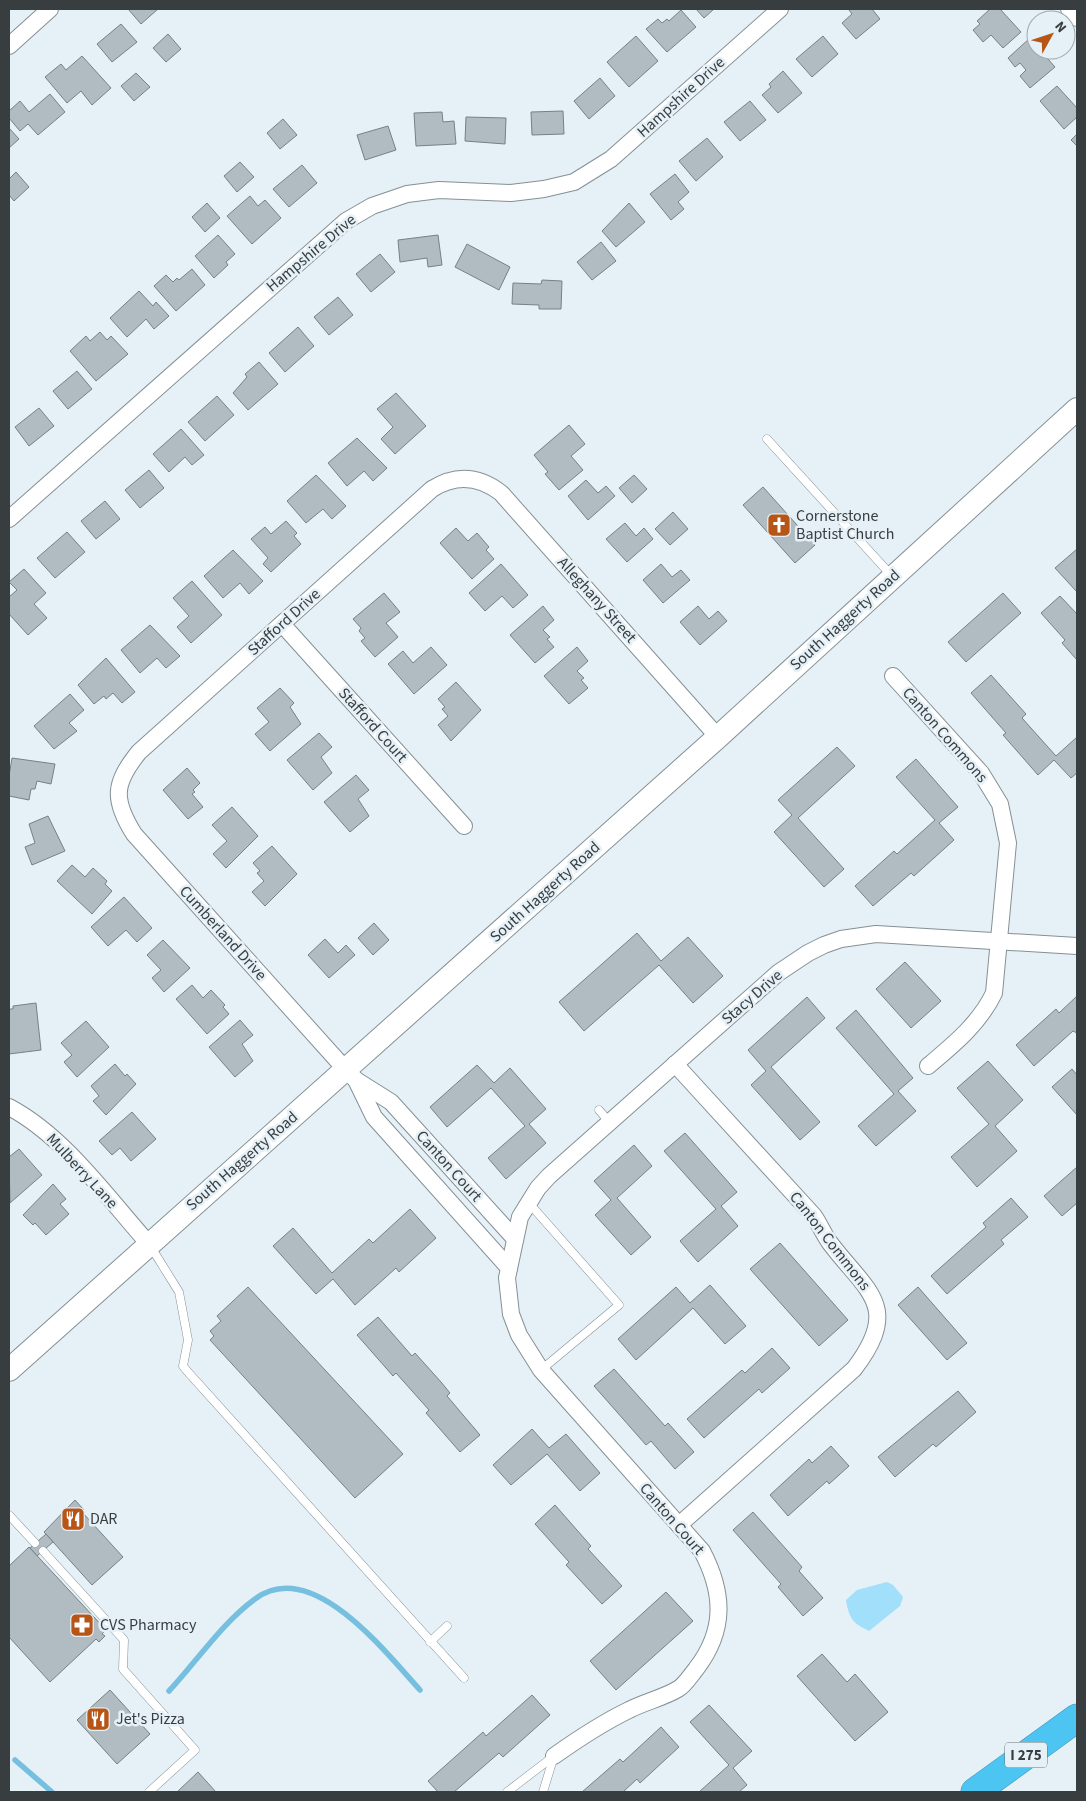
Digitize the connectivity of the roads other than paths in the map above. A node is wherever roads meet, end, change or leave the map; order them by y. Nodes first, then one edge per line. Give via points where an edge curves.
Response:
1 (50, 9) edge
2 (780, 9) edge
3 (1069, 9) edge
4 (1077, 18) edge
5 (9, 46) edge
6 (1077, 410) edge
7 (767, 439) dead end
8 (467, 478) joint
9 (9, 519) edge
10 (893, 576) junction
11 (282, 624) junction
12 (893, 676) dead end
13 (718, 737) junction
14 (119, 787) joint
15 (464, 826) dead end
16 (999, 941) junction
17 (1077, 946) edge
18 (675, 1064) junction
19 (928, 1066) dead end
20 (351, 1075) junction
21 (9, 1107) edge
22 (599, 1110) dead end
23 (610, 1123) junction
24 (412, 1143) junction
25 (528, 1202) junction
26 (515, 1239) junction
27 (148, 1243) junction
28 (509, 1268) junction
29 (9, 1370) edge
30 (541, 1370) junction
31 (9, 1515) edge
32 (679, 1525) junction
33 (35, 1543) dead end
34 (43, 1551) dead end
35 (447, 1626) dead end
36 (430, 1642) junction
37 (464, 1678) dead end
38 (1077, 1718) edge
39 (554, 1756) junction
40 (149, 1792) edge
41 (507, 1792) edge
42 (543, 1792) edge
43 (975, 1792) edge

1 - 5 street
2 - 9 street, Hampshire Drive via 611,159 574,182 511,193 439,190 407,194 372,206 346,221
3 - 4 street
6 - 10 main road, South Haggerty Road
7 - 10 lane
8 - 11 street, Stafford Drive via 454,479 432,489
8 - 13 street, Alleghany Street via 492,486 501,493
10 - 13 main road, South Haggerty Road
11 - 14 street, Stafford Drive via 139,752 126,769
11 - 15 street, Stafford Court
12 - 16 street, Canton Commons via 981,773 1000,804 1008,843
13 - 20 main road, South Haggerty Road
14 - 20 street, Cumberland Drive via 119,806 134,834
16 - 17 street, Stacy Drive
16 - 18 street, Stacy Drive via 876,934 824,945 781,971
16 - 19 street, Canton Commons via 994,993 985,1012
18 - 23 street, Stacy Drive
18 - 32 street, Canton Commons via 814,1216 830,1242 869,1289 877,1311 872,1342 854,1369
20 - 24 street, Canton Court via 374,1117
20 - 24 street, Canton Court via 391,1102
20 - 27 main road, South Haggerty Road
21 - 27 street, Mulberry Lane via 62,1146
22 - 23 lane
23 - 25 street, Stacy Drive via 549,1176
24 - 26 street, Canton Court
24 - 28 street, Canton Court
25 - 26 street, Stacy Drive via 520,1217
25 - 30 lane via 620,1305
26 - 28 street, Canton Court
27 - 29 main road, South Haggerty Road
27 - 36 lane via 179,1292 188,1340 183,1366
28 - 30 street, Canton Court via 507,1291 511,1314 519,1335
30 - 32 street, Canton Court
31 - 33 lane
32 - 39 street, Canton Court via 702,1551 713,1572 718,1595 719,1614 705,1657 679,1688 595,1728
34 - 40 lane via 124,1640 123,1669 195,1750
35 - 36 lane
36 - 37 lane
38 - 43 highway, I 275
39 - 41 lane, Canton Court
39 - 42 lane

